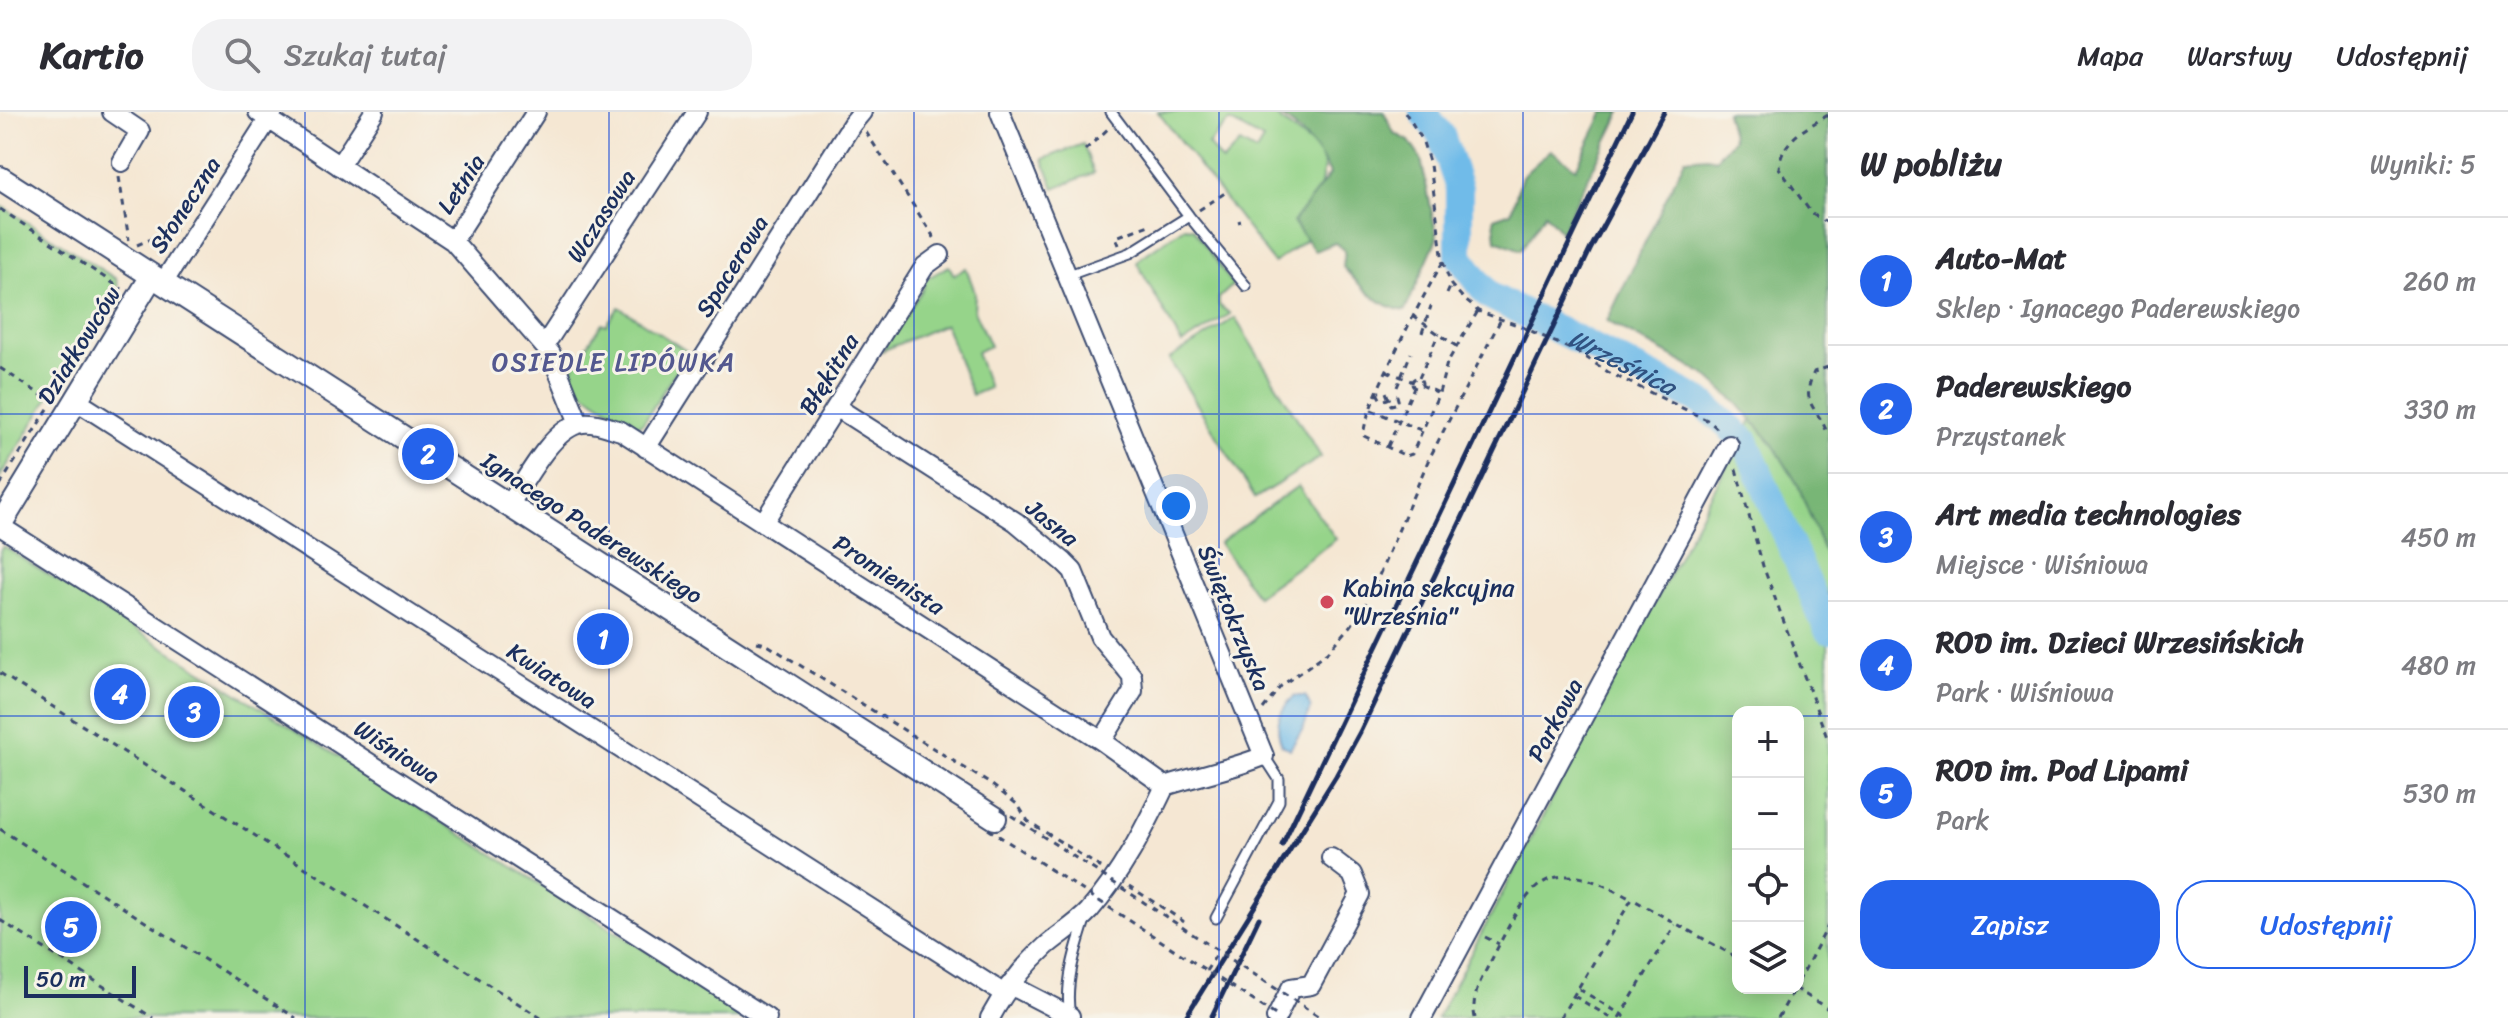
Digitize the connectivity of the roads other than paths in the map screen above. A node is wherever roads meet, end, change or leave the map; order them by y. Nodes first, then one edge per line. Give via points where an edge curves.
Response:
1 (374, 112) edge
2 (536, 112) edge
3 (697, 112) edge
4 (1000, 112) edge
5 (116, 113) edge
6 (266, 114) edge
7 (851, 116) edge
8 (1115, 116) edge
9 (122, 162) road end
10 (339, 166) junction
11 (0, 178) edge
12 (1189, 216) junction
13 (453, 241) junction
14 (940, 255) road end
15 (1066, 276) junction
16 (158, 279) junction
17 (1246, 286) dead end
18 (542, 343) junction
19 (65, 405) junction
20 (836, 407) junction
21 (579, 423) junction
22 (1729, 445) road end
23 (646, 448) junction
24 (509, 505) junction
25 (763, 523) junction
26 (0, 525) edge
27 (1102, 741) junction
28 (1264, 756) junction
29 (1165, 786) junction
30 (995, 818) road end
31 (1331, 858) dead end
32 (1087, 913) junction
33 (1216, 918) dead end
34 (1006, 989) junction
35 (1070, 1017) edge
36 (767, 1018) edge
37 (990, 1018) edge
38 (1278, 1018) edge
39 (1422, 1018) edge

1 - 10 street
2 - 13 street, Letnia
3 - 18 street, Wczasowa
4 - 15 street, Świętokrzyska
5 - 9 street via 140,131
6 - 10 street
6 - 16 street, Słoneczna
7 - 23 street, Spacerowa
8 - 12 lane
10 - 13 street
11 - 16 street, Ignacego Paderewskiego
12 - 15 lane via 1130,253
12 - 17 lane
13 - 18 street
14 - 20 street, Błękitna via 925,266
15 - 28 street, Świętokrzyska
16 - 19 street, Działkowców
16 - 24 street, Ignacego Paderewskiego
18 - 21 street
19 - 26 street, Działkowców
19 - 34 street, Kwiatowa
20 - 25 street, Błękitna
20 - 27 street, Jasna via 1016,522 1073,571 1100,637 1134,683
21 - 23 street, Promienista via 621,431
21 - 24 street via 552,443
22 - 39 street, Parkowa
23 - 25 street, Promienista
24 - 30 street, Ignacego Paderewskiego
25 - 27 street, Promienista
26 - 36 street, Wiśniowa
27 - 29 street, Promienista
28 - 29 street
28 - 33 lane via 1279,779 1279,801
29 - 32 street via 1139,840
31 - 38 street via 1352,874 1360,894 1311,985 1291,988
32 - 34 street
32 - 35 lane via 1075,951
34 - 35 street, Kwiatowa
34 - 37 street

